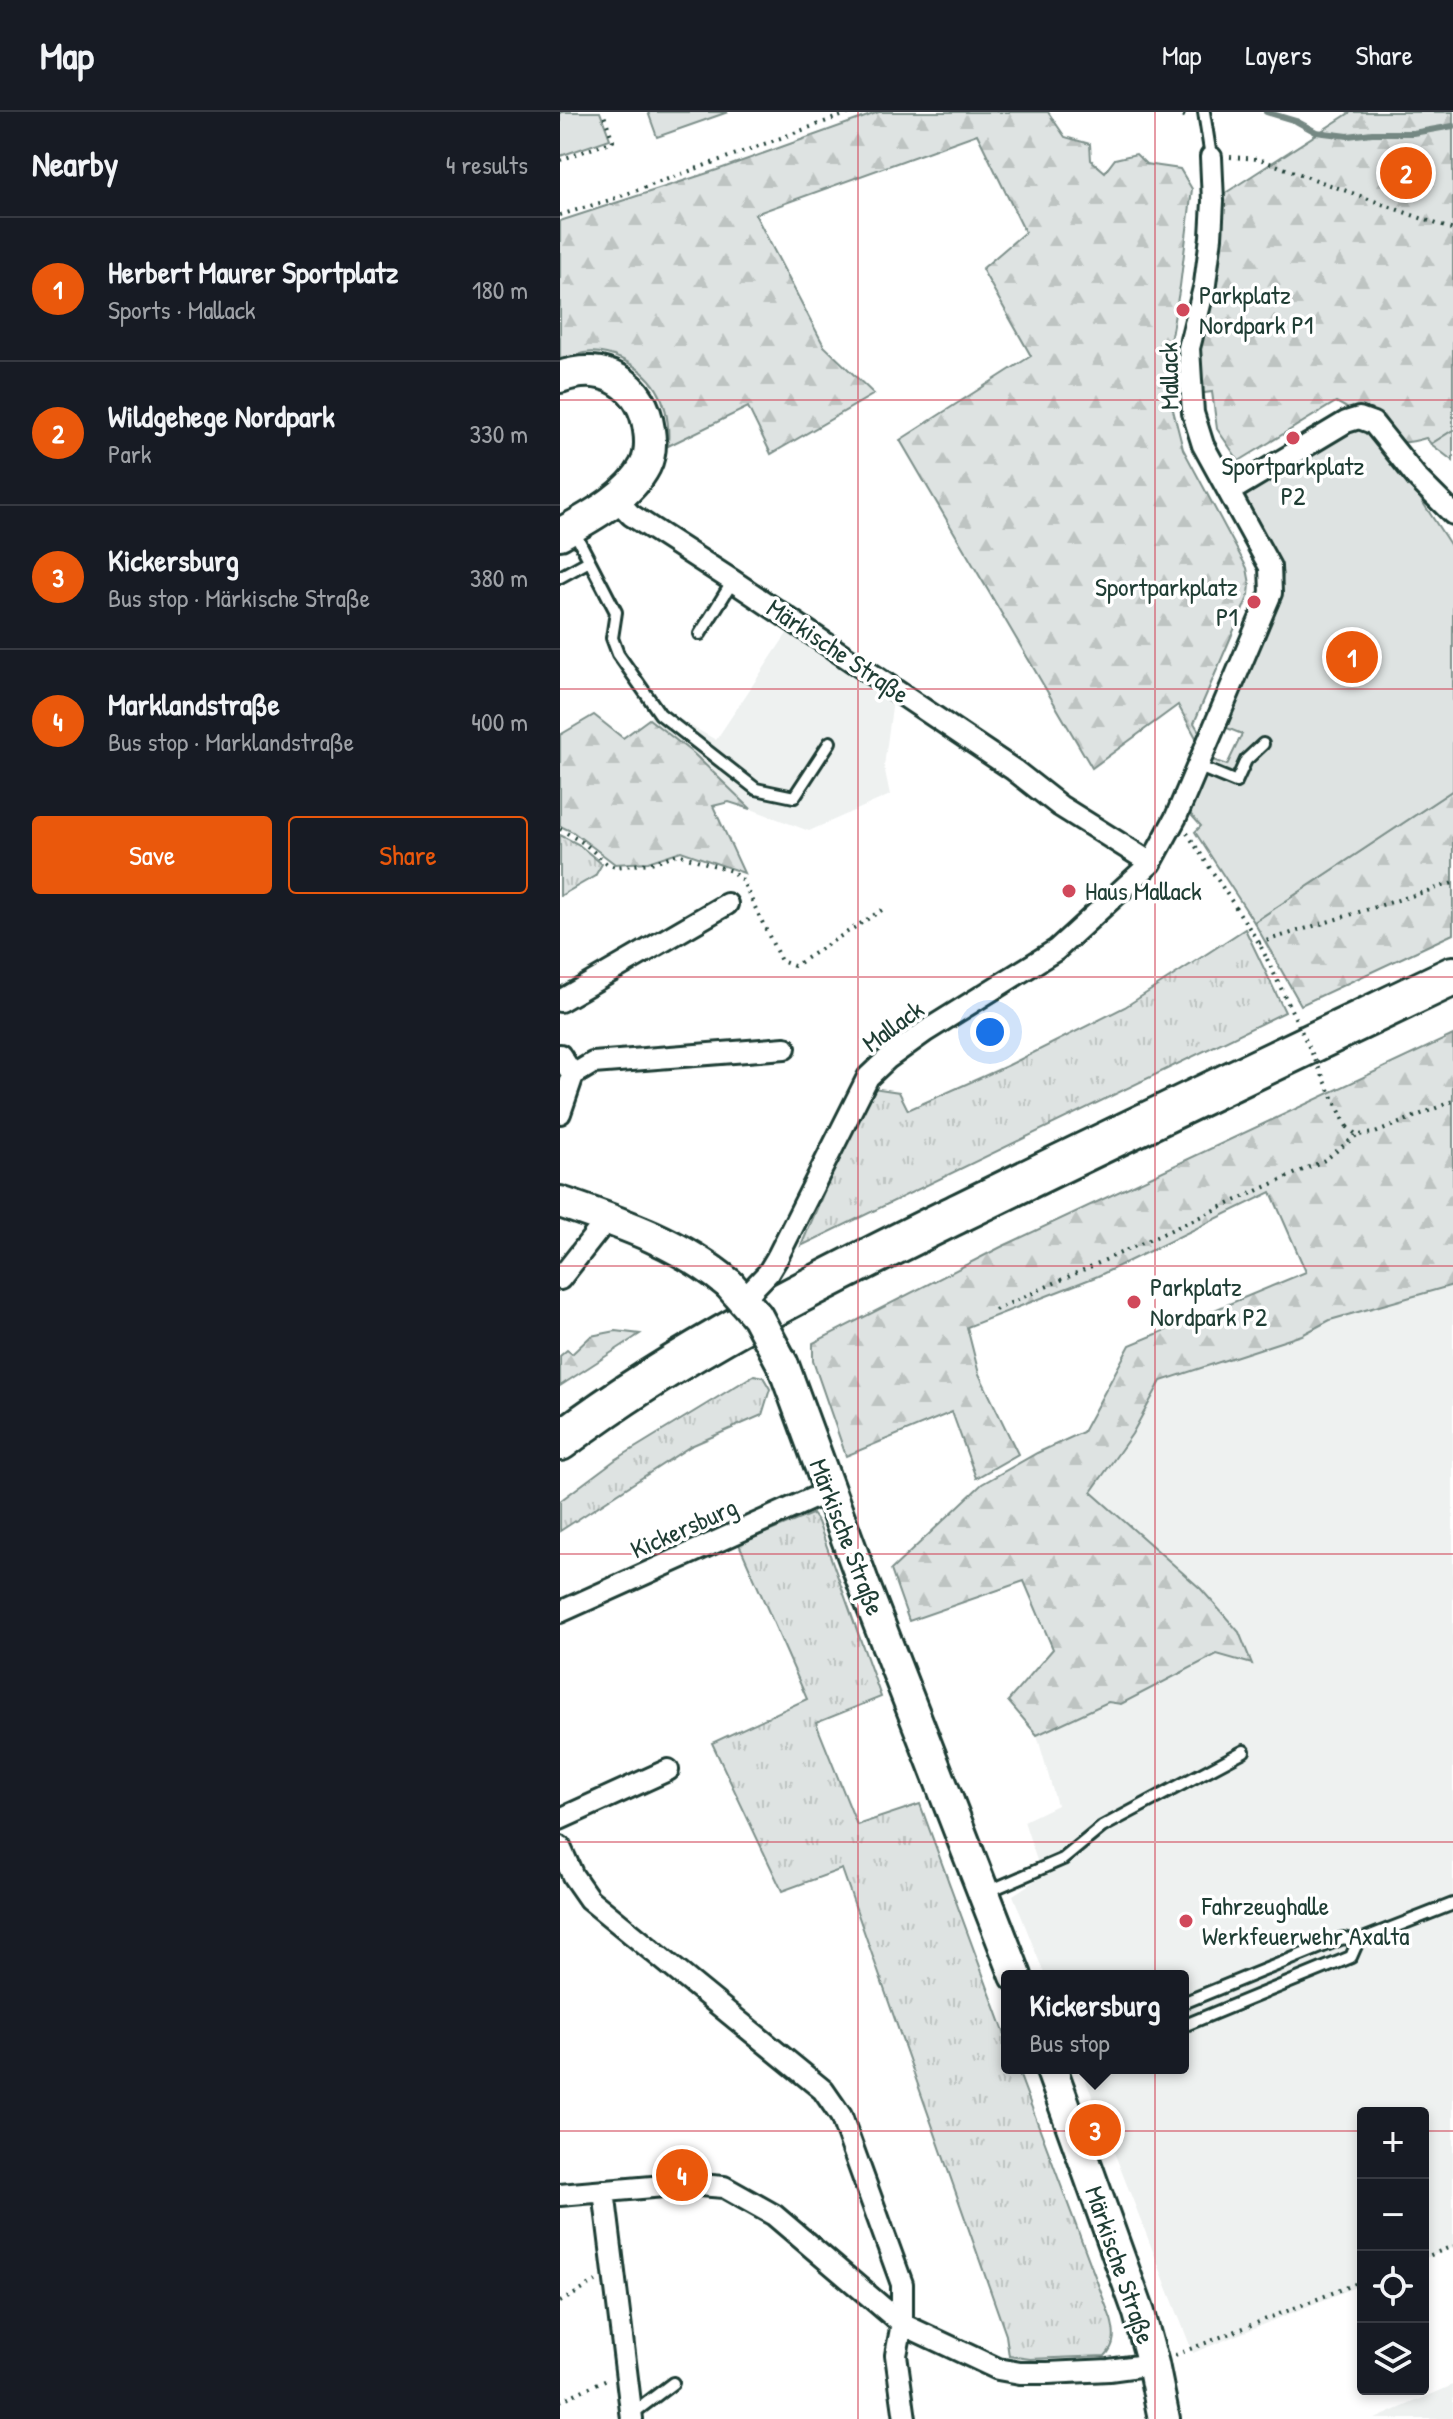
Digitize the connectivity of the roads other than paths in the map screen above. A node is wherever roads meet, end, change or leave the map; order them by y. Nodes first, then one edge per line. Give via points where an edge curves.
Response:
1 (1204, 112) edge
2 (1211, 157) joint
3 (560, 377) edge
4 (1229, 492) junction
5 (616, 499) junction
6 (1453, 514) edge
7 (566, 530) edge
8 (589, 561) junction
9 (560, 577) edge
10 (733, 581) junction
11 (700, 634) dead end
12 (830, 742) dead end
13 (1263, 744) dead end
14 (1197, 766) junction
15 (1151, 863) junction
16 (727, 904) dead end
17 (1453, 951) edge
18 (1453, 976) edge
19 (560, 1001) edge
20 (785, 1048) dead end
21 (560, 1055) edge
22 (573, 1075) junction
23 (560, 1113) edge
24 (560, 1202) edge
25 (608, 1218) junction
26 (560, 1279) edge
27 (736, 1291) junction
28 (560, 1413) edge
29 (560, 1441) edge
30 (829, 1491) junction
31 (560, 1612) edge
32 (1244, 1751) dead end
33 (668, 1770) dead end
34 (560, 1819) edge
35 (560, 1847) edge
36 (985, 1892) junction
37 (1453, 1904) edge
38 (1358, 1941) junction
39 (1014, 1970) edge
40 (1189, 2001) edge
41 (1189, 2024) edge
42 (1057, 2074) edge
43 (604, 2191) junction
44 (560, 2195) edge
45 (902, 2324) junction
46 (1153, 2364) junction
47 (673, 2383) dead end
48 (632, 2416) edge
49 (905, 2419) edge
50 (1164, 2419) edge

1 - 2 lane
2 - 4 street, Mallack via 1211,237 1189,348 1190,388 1203,445
3 - 5 main road via 588,371 617,379 643,402 650,454
4 - 6 street via 1359,418 1373,423
4 - 14 street, Mallack via 1270,567 1271,593
5 - 7 main road
5 - 10 street, Märkische Straße via 631,515
7 - 8 lane
8 - 9 lane
8 - 12 lane via 616,612 612,638 618,654 660,714 756,789 794,797
10 - 11 lane
10 - 15 street, Märkische Straße
13 - 14 lane via 1246,760 1236,782
14 - 15 street, Mallack
15 - 27 street, Mallack, bridge via 1056,950 926,1031 868,1077 768,1273
16 - 19 street
17 - 28 highway via 795,1268 610,1377
18 - 29 highway via 776,1305 640,1385
20 - 22 street via 593,1063
21 - 22 street
22 - 23 street
24 - 25 main road, Märkische Straße
25 - 26 street
25 - 27 main road, Märkische Straße via 678,1248
27 - 30 main road, Märkische Straße, bridge via 757,1316 783,1365
30 - 31 street, Kickersburg
30 - 36 main road, Märkische Straße
32 - 36 lane via 1102,1827 1063,1859
33 - 34 street
35 - 45 street via 589,1899 823,2090 841,2116 902,2284
36 - 39 main road, Märkische Straße
37 - 38 lane
38 - 40 lane via 1343,1938
38 - 41 lane via 1351,1957
42 - 46 main road, Märkische Straße
43 - 44 street
43 - 45 street via 687,2184 724,2187 774,2215
43 - 48 street
45 - 46 street via 998,2369 1020,2373
45 - 49 street via 896,2355
46 - 50 main road, Märkische Straße
47 - 48 lane

